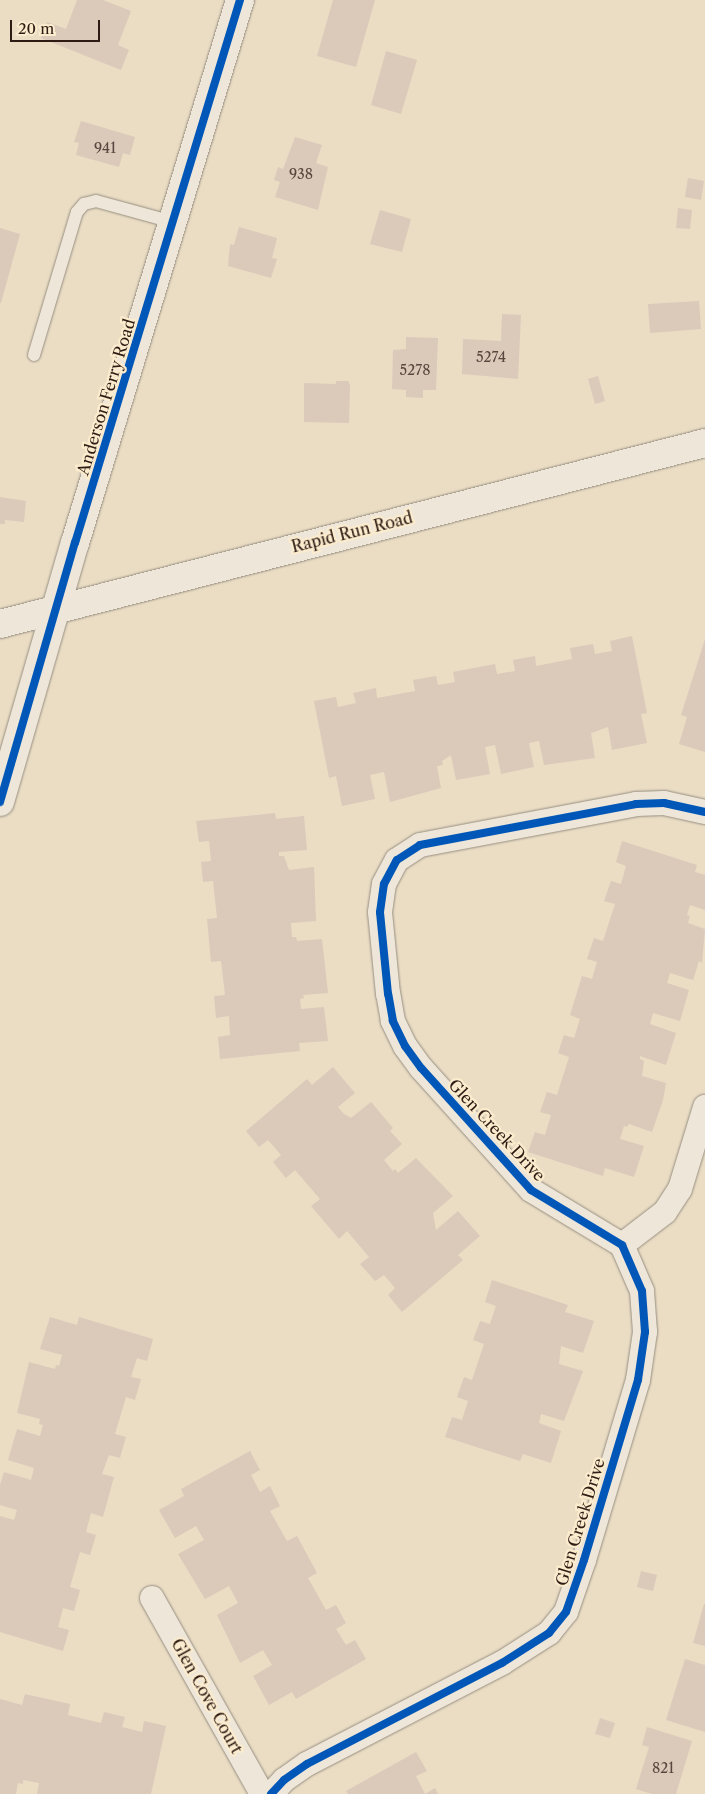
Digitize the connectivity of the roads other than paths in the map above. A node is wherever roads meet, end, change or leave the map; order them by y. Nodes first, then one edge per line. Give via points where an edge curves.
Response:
1 (240, 0) edge
2 (173, 222) junction
3 (34, 355) dead end
4 (705, 443) edge
5 (58, 608) junction
6 (0, 624) edge
7 (0, 802) edge
8 (705, 812) edge
9 (705, 1107) edge
10 (622, 1245) junction
11 (152, 1598) dead end
12 (262, 1794) edge
13 (271, 1794) edge

1 - 2 street, Anderson Ferry Road
2 - 3 lane via 96,201 84,204 77,212
2 - 5 street, Anderson Ferry Road
4 - 5 street, Rapid Run Road
5 - 6 street, Rapid Run Road
5 - 7 street, Anderson Ferry Road
8 - 10 street, Glen Creek Drive via 664,802 636,804 420,846 397,860 384,884 380,912 384,967 393,1021 405,1046 531,1190
9 - 10 street via 680,1189 665,1212
10 - 13 street, Glen Creek Drive via 642,1291 644,1332 638,1380 566,1612 549,1633 502,1663 307,1764
11 - 12 street, Glen Cove Court

